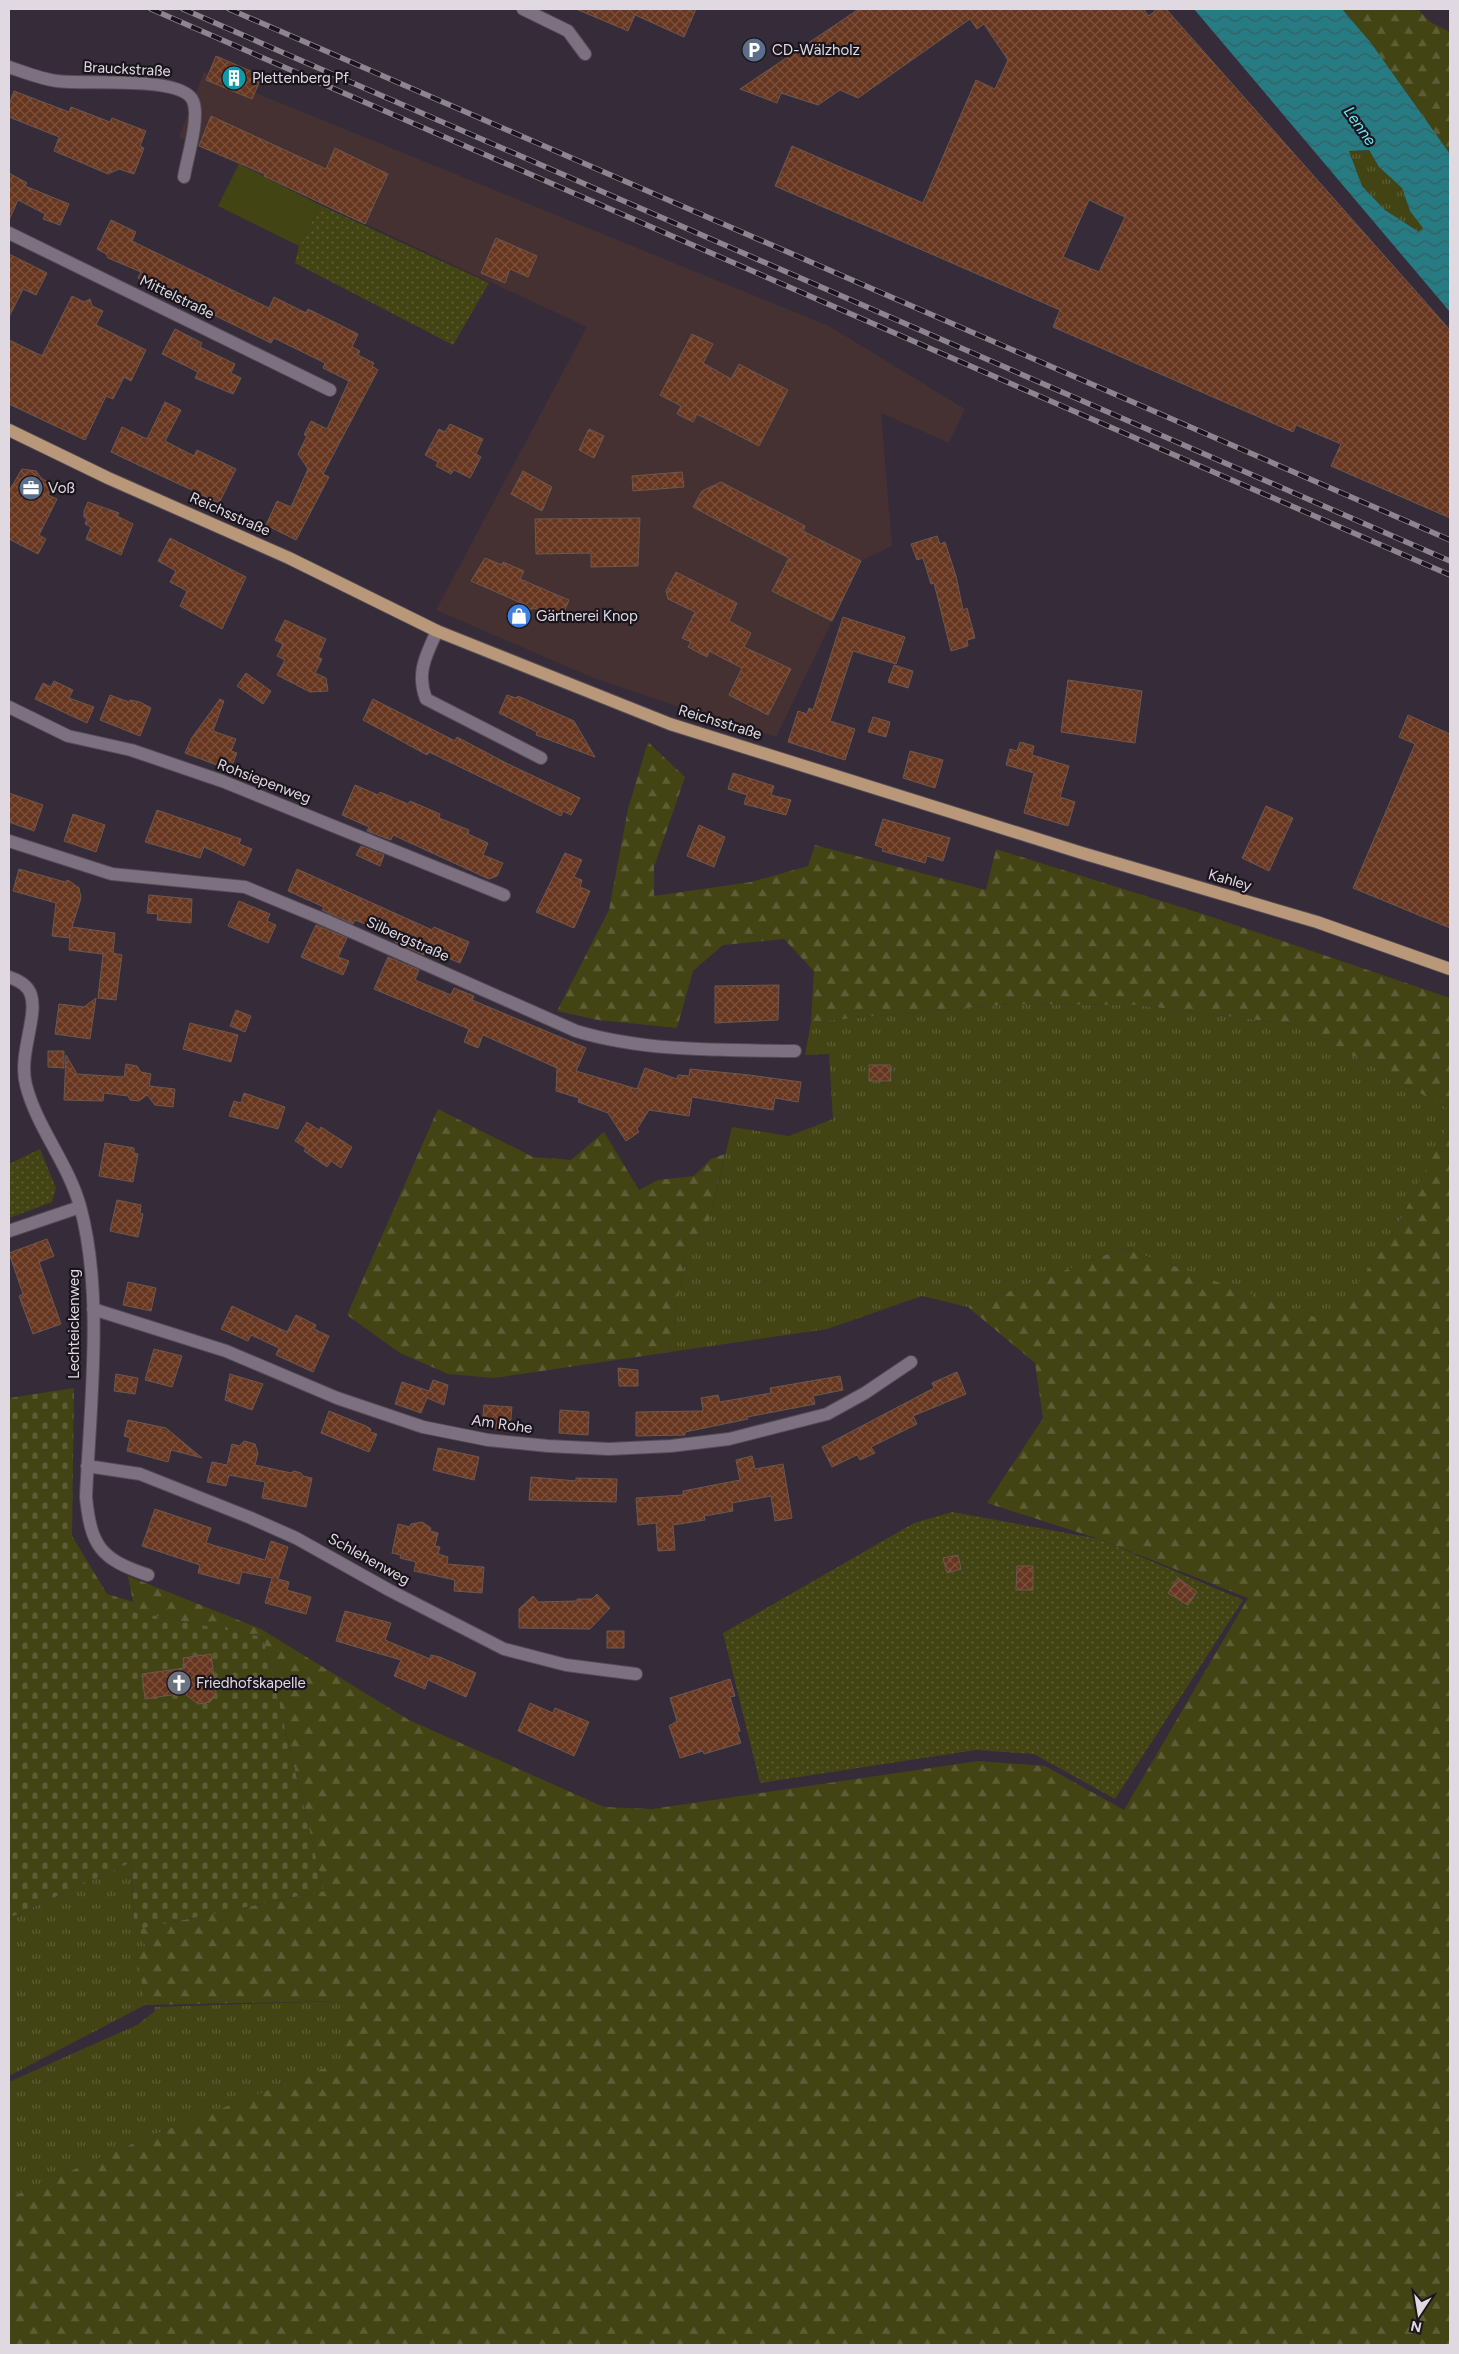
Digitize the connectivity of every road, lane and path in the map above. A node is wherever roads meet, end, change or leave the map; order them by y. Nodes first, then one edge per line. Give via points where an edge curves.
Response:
1 (523, 9) edge
2 (540, 12) edge
3 (585, 54) dead end
4 (9, 67) edge
5 (184, 177) dead end
6 (9, 233) edge
7 (330, 390) dead end
8 (9, 430) edge
9 (437, 631) junction
10 (9, 707) edge
11 (542, 758) dead end
12 (1000, 828) joint
13 (9, 841) edge
14 (504, 895) dead end
15 (1450, 969) edge
16 (9, 977) edge
17 (795, 1051) dead end
18 (80, 1207) junction
19 (9, 1231) edge
20 (93, 1309) junction
21 (911, 1362) dead end
22 (87, 1466) junction
23 (148, 1575) dead end
24 (636, 1674) dead end

1 - 2 street
2 - 3 street via 568,31
4 - 5 street, Brauckstraße via 55,81 150,84 184,91 193,101 195,115
6 - 7 street, Mittelstraße
8 - 9 main road, Reichsstraße via 289,558
9 - 11 street via 422,663 421,687 426,699
9 - 12 main road, Reichsstraße via 670,724
10 - 14 street, Rohsiepenweg via 68,736 131,750 222,782
12 - 15 main road, Kahley via 1317,922
13 - 17 street, Silbergstraße via 112,874 245,887 576,1031 602,1039 687,1047
16 - 18 street, Lechteickenweg via 23,983 31,994 33,1005 24,1053 26,1085 37,1114 74,1186
18 - 19 street
18 - 20 street, Lechteickenweg via 91,1267
20 - 21 street, Am Rohe via 226,1351 337,1398 424,1428 488,1440 548,1446 609,1449 671,1446 738,1436 827,1414
20 - 22 street, Lechteickenweg
22 - 23 street, Lechteickenweg via 89,1522 97,1542 120,1566
22 - 24 street, Schlehenweg via 140,1474 252,1518 296,1538 504,1649 566,1665

